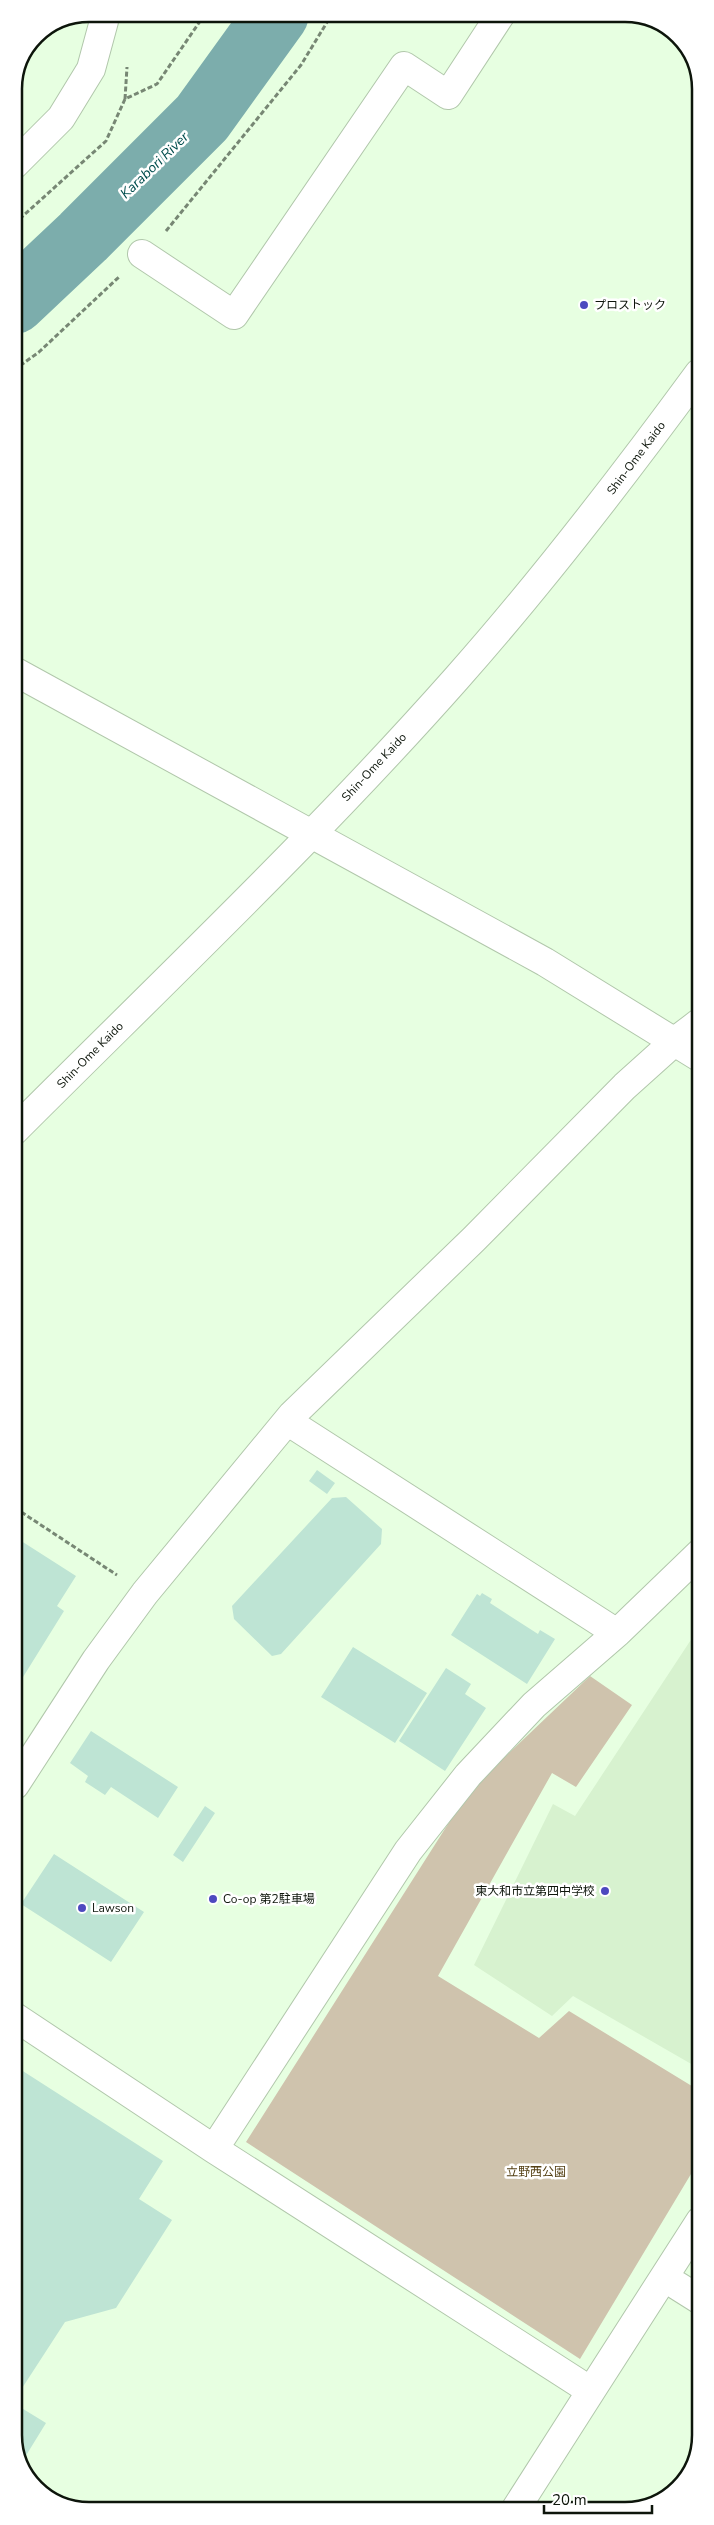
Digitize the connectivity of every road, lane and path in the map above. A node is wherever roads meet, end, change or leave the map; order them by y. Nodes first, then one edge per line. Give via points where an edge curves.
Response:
1 (104, 22) edge
2 (199, 22) edge
3 (327, 22) edge
4 (495, 23) edge
5 (23, 156) edge
6 (23, 216) edge
7 (142, 254) junction
8 (23, 364) edge
9 (692, 383) edge
10 (23, 676) edge
11 (311, 835) junction
12 (692, 1028) edge
13 (674, 1042) junction
14 (692, 1053) edge
15 (23, 1122) edge
16 (287, 1422) junction
17 (23, 1513) edge
18 (692, 1561) edge
19 (145, 1593) junction
20 (617, 1633) junction
21 (23, 1774) edge
22 (23, 2022) edge
23 (214, 2149) junction
24 (692, 2235) edge
25 (665, 2278) junction
26 (692, 2295) edge
27 (592, 2391) junction
28 (520, 2502) edge

1 - 5 street via 91,69 61,118
2 - 6 path via 157,84 125,99 106,141
3 - 7 path via 301,65 171,226
4 - 7 street via 448,95 404,66 234,316
7 - 8 path
9 - 11 street, Shin-Ome Kaido via 615,488 457,678
10 - 11 street
11 - 13 street via 545,962
11 - 15 street, Shin-Ome Kaido
12 - 13 street
13 - 14 street
13 - 16 street via 625,1086
16 - 19 street
16 - 20 street
17 - 19 path
18 - 20 street
19 - 21 street via 96,1660
20 - 23 street via 534,1705 468,1775 408,1850
22 - 23 street
23 - 27 street
24 - 25 street
25 - 26 street
25 - 27 street
27 - 28 street

